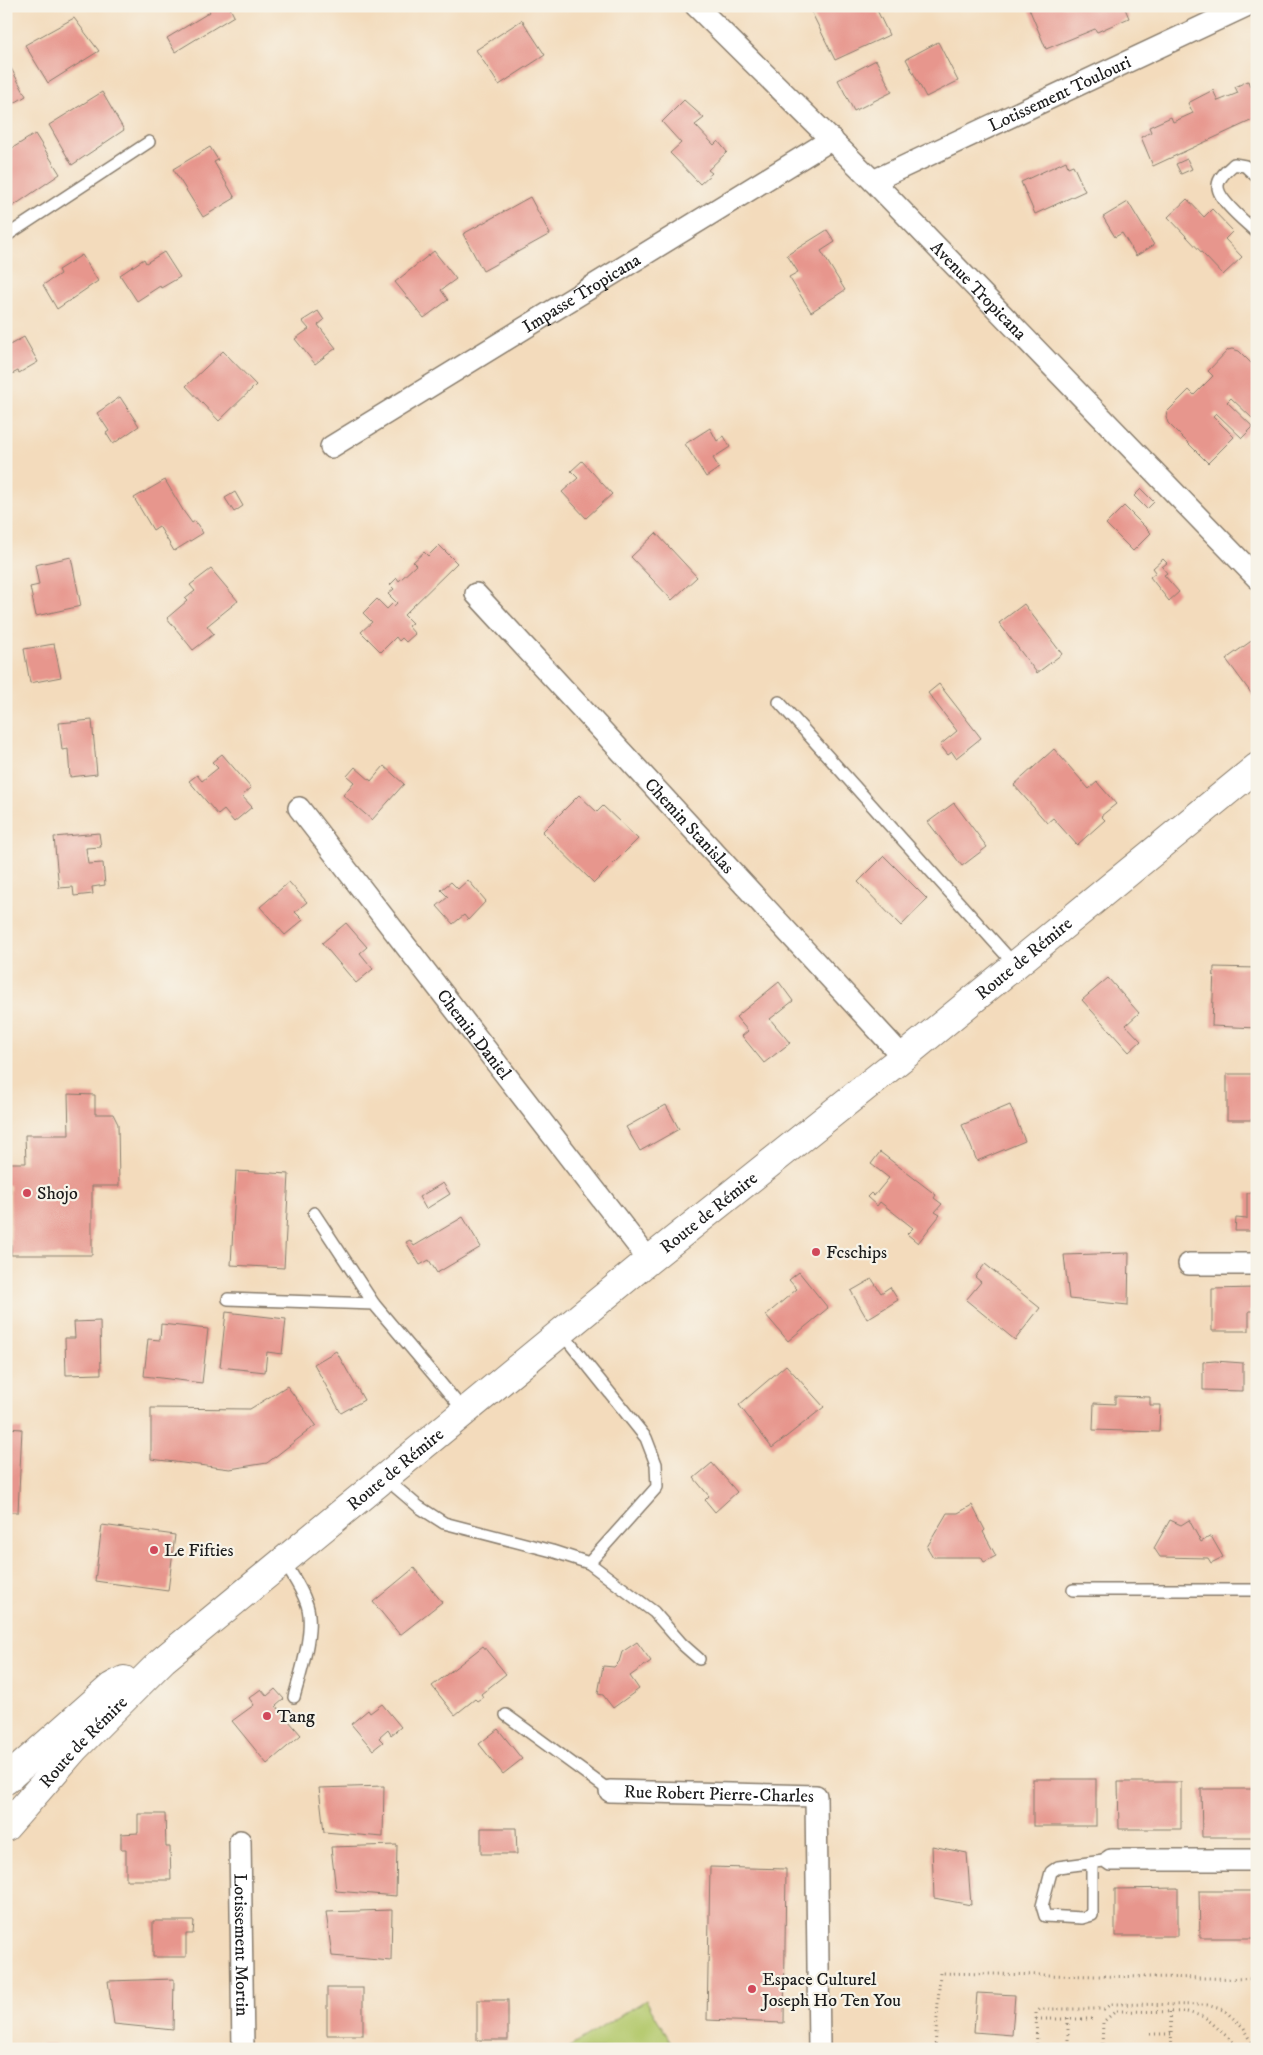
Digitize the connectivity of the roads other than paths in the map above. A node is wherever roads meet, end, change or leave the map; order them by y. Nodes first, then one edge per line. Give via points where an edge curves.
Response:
1 (696, 6) edge
2 (1246, 6) edge
3 (832, 139) junction
4 (149, 142) dead end
5 (1257, 177) edge
6 (873, 181) junction
7 (1257, 233) edge
8 (6, 236) edge
9 (331, 447) dead end
10 (1257, 578) edge
11 (476, 594) dead end
12 (779, 702) dead end
13 (1257, 767) edge
14 (299, 808) dead end
15 (1014, 965) junction
16 (903, 1057) junction
17 (314, 1213) dead end
18 (648, 1260) junction
19 (1189, 1264) dead end
20 (1257, 1264) edge
21 (228, 1299) dead end
22 (374, 1304) junction
23 (561, 1332) junction
24 (465, 1412) junction
25 (386, 1479) junction
26 (284, 1560) junction
27 (588, 1564) junction
28 (1073, 1590) dead end
29 (1257, 1590) edge
30 (699, 1659) dead end
31 (163, 1660) junction
32 (294, 1697) dead end
33 (506, 1715) dead end
34 (6, 1780) edge
35 (610, 1791) joint
36 (6, 1827) edge
37 (240, 1841) dead end
38 (1257, 1860) edge
39 (1101, 1861) junction
40 (243, 2049) edge
41 (820, 2049) edge

1 - 3 street, Avenue Tropicana
2 - 6 street, Lotissement Toulouri
3 - 6 street, Avenue Tropicana
3 - 9 street, Impasse Tropicana
4 - 8 lane
5 - 7 lane via 1245,166 1234,164 1220,178 1218,186 1220,196
6 - 10 street, Avenue Tropicana
11 - 16 street, Chemin Stanislas
12 - 15 lane
13 - 15 main road, Route de Rémire
14 - 18 street, Chemin Daniel
15 - 16 main road, Route de Rémire
16 - 18 main road, Route de Rémire
17 - 22 lane
18 - 23 main road, Route de Rémire
19 - 20 street
21 - 22 lane
22 - 24 lane
23 - 24 main road, Route de Rémire
23 - 27 lane via 646,1438 656,1464 656,1488
24 - 25 main road, Route de Rémire
25 - 26 main road, Route de Rémire
25 - 27 lane via 444,1523 552,1551
26 - 31 main road, Route de Rémire
26 - 32 lane via 307,1603 309,1618 304,1660
27 - 30 lane via 654,1612
28 - 29 lane
31 - 34 main road, Route de Rémire via 111,1687
31 - 36 main road, Route de Rémire via 75,1748
33 - 35 lane
35 - 41 street, Rue Robert Pierre-Charles via 816,1796
37 - 40 street, Lotissement Mortin
38 - 39 street
39 - 39 lane via 1058,1867 1051,1872 1042,1906 1045,1916 1082,1918 1092,1915

